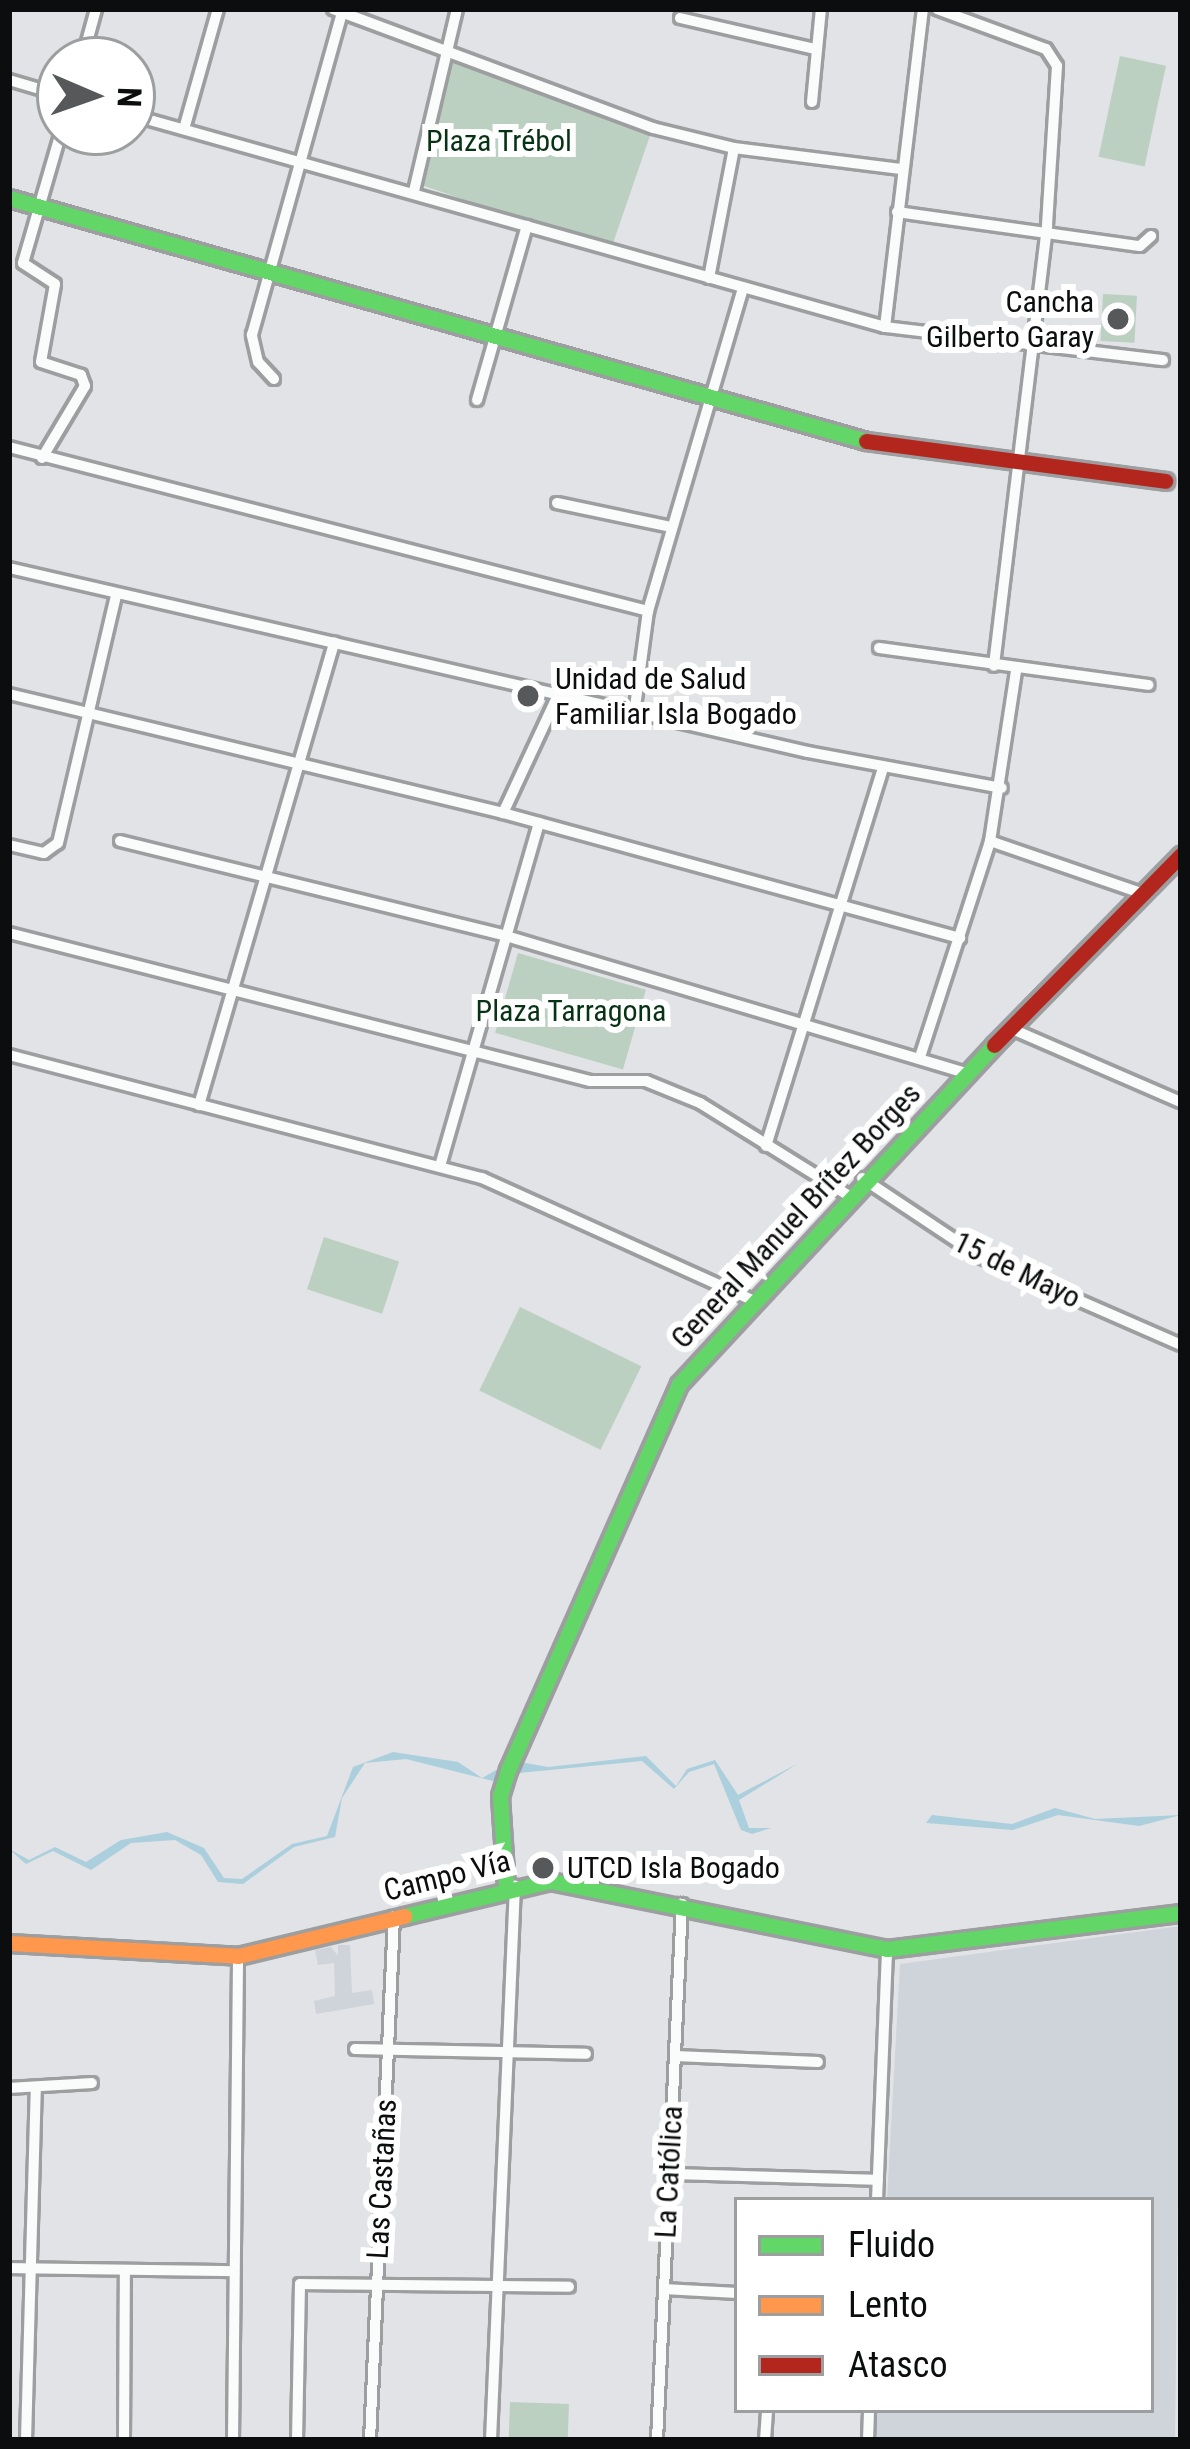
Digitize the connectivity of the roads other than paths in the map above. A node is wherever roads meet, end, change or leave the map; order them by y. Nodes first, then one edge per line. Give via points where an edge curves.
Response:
1 (218, 9) edge
2 (458, 9) edge
3 (821, 9) edge
4 (923, 9) edge
5 (937, 9) edge
6 (338, 11) edge
7 (680, 18) dead end
8 (815, 49) junction
9 (448, 54) junction
10 (812, 102) dead end
11 (156, 121) edge
12 (184, 129) junction
13 (734, 148) junction
14 (54, 156) edge
15 (297, 161) junction
16 (901, 169) junction
17 (414, 191) junction
18 (9, 198) edge
19 (40, 206) junction
20 (897, 212) junction
21 (527, 226) junction
22 (1047, 227) junction
23 (1150, 236) dead end
24 (264, 270) junction
25 (709, 278) junction
26 (743, 288) junction
27 (885, 327) junction
28 (494, 336) junction
29 (1034, 346) junction
30 (1163, 360) dead end
31 (274, 379) dead end
32 (477, 400) dead end
33 (709, 401) junction
34 (9, 447) edge
35 (42, 458) junction
36 (1017, 464) junction
37 (1165, 481) dead end
38 (557, 503) dead end
39 (670, 527) junction
40 (9, 568) edge
41 (116, 595) junction
42 (648, 611) junction
43 (334, 642) junction
44 (879, 648) dead end
45 (994, 666) junction
46 (1016, 671) junction
47 (1148, 685) dead end
48 (560, 691) junction
49 (9, 694) edge
50 (635, 707) junction
51 (86, 715) junction
52 (296, 766) junction
53 (883, 767) junction
54 (1002, 788) junction
55 (503, 813) junction
56 (539, 823) junction
57 (120, 841) dead end
58 (990, 841) junction
59 (9, 845) edge
60 (1178, 865) edge
61 (266, 875) junction
62 (1147, 895) junction
63 (837, 904) junction
64 (9, 933) edge
65 (506, 936) junction
66 (960, 938) junction
67 (232, 990) junction
68 (802, 1018) junction
69 (1012, 1029) junction
70 (470, 1053) junction
71 (9, 1055) edge
72 (920, 1057) junction
73 (968, 1073) junction
74 (1181, 1102) edge
75 (199, 1105) junction
76 (766, 1146) junction
77 (440, 1166) junction
78 (862, 1178) junction
79 (848, 1196) junction
80 (754, 1301) junction
81 (1181, 1345) edge
82 (511, 1886) junction
83 (682, 1903) junction
84 (1181, 1913) edge
85 (394, 1918) junction
86 (9, 1943) edge
87 (887, 1948) junction
88 (238, 1956) junction
89 (355, 2049) dead end
90 (388, 2050) junction
91 (508, 2053) junction
92 (586, 2054) dead end
93 (675, 2056) junction
94 (818, 2062) dead end
95 (92, 2083) dead end
96 (36, 2087) junction
97 (9, 2088) edge
98 (669, 2174) junction
99 (878, 2180) junction
100 (877, 2197) edge
101 (9, 2268) edge
102 (30, 2268) junction
103 (125, 2270) junction
104 (234, 2271) junction
105 (377, 2282) junction
106 (498, 2284) junction
107 (569, 2287) dead end
108 (664, 2289) junction
109 (734, 2293) edge
110 (26, 2440) edge
111 (124, 2440) edge
112 (232, 2440) edge
113 (297, 2440) edge
114 (370, 2440) edge
115 (491, 2440) edge
116 (657, 2440) edge

1 - 12 street
2 - 9 street
3 - 8 street
4 - 16 street
5 - 22 street via 1053,56
6 - 9 street
6 - 15 street
7 - 8 street
8 - 10 street
9 - 13 street via 652,128
9 - 17 street
11 - 12 street
12 - 15 street
13 - 16 street
13 - 25 street
14 - 19 street
15 - 17 street
15 - 24 street
16 - 20 street
17 - 21 street
18 - 19 street
19 - 24 street
19 - 35 street via 23,263 55,284 41,362 85,380
20 - 22 street
20 - 27 street
21 - 25 street
21 - 28 street
22 - 23 street via 1140,246
22 - 29 street
24 - 28 street
24 - 31 street via 251,344
25 - 26 street
26 - 27 street
26 - 33 street
27 - 29 street
28 - 32 street
28 - 33 street
29 - 30 street
29 - 36 street
33 - 36 street via 894,448
33 - 39 street
34 - 35 street
35 - 42 street
36 - 37 street
36 - 45 street
38 - 39 street
39 - 42 street
40 - 41 street
41 - 43 street
41 - 51 street
42 - 50 street
43 - 48 street
43 - 52 street
44 - 45 street
45 - 46 street
46 - 47 street
46 - 54 street
48 - 50 street
48 - 55 street
49 - 51 street
50 - 53 street
51 - 52 street
51 - 59 street via 58,843 44,853
52 - 55 street
52 - 61 street
53 - 54 street
53 - 63 street
54 - 58 street
55 - 56 street
56 - 63 street
56 - 65 street
57 - 61 street
58 - 62 street
58 - 66 street
60 - 62 street, General Manuel Brítez Borges
61 - 65 street
61 - 67 street
62 - 69 street, General Manuel Brítez Borges
63 - 66 street
63 - 68 street
64 - 67 street
65 - 68 street
65 - 70 street
66 - 72 street
67 - 70 street
67 - 75 street
68 - 72 street
68 - 76 street
69 - 73 street, General Manuel Brítez Borges
69 - 74 street
70 - 76 street via 590,1082 646,1081
70 - 77 street
71 - 75 street
72 - 73 street
73 - 78 street, General Manuel Brítez Borges
75 - 77 street
76 - 79 street
77 - 80 street
78 - 79 street, General Manuel Brítez Borges
78 - 81 street, 15 de Mayo via 982,1258
79 - 80 street, General Manuel Brítez Borges
80 - 82 street, General Manuel Brítez Borges via 668,1403 517,1747 500,1796
82 - 83 street, Campo Vía via 569,1882
82 - 85 street, Campo Vía
82 - 91 street
83 - 87 street, Campo Vía
83 - 93 street, La Católica
84 - 87 street, Campo Vía
85 - 88 street, Campo Vía
85 - 90 street, Las Castañas
86 - 88 street, Campo Vía
87 - 99 street
88 - 104 street
89 - 90 street
90 - 91 street
90 - 105 street, Las Castañas
91 - 92 street
91 - 106 street
93 - 94 street
93 - 98 street, La Católica
95 - 96 street
96 - 97 street
96 - 102 street
98 - 99 street
98 - 108 street, La Católica
99 - 100 street
101 - 102 street
102 - 103 street
102 - 110 street
103 - 104 street
103 - 111 street
104 - 112 street
105 - 106 street
105 - 113 street via 300,2284
105 - 114 street, Las Castañas
106 - 107 street
106 - 115 street
108 - 109 street
108 - 116 street, La Católica

